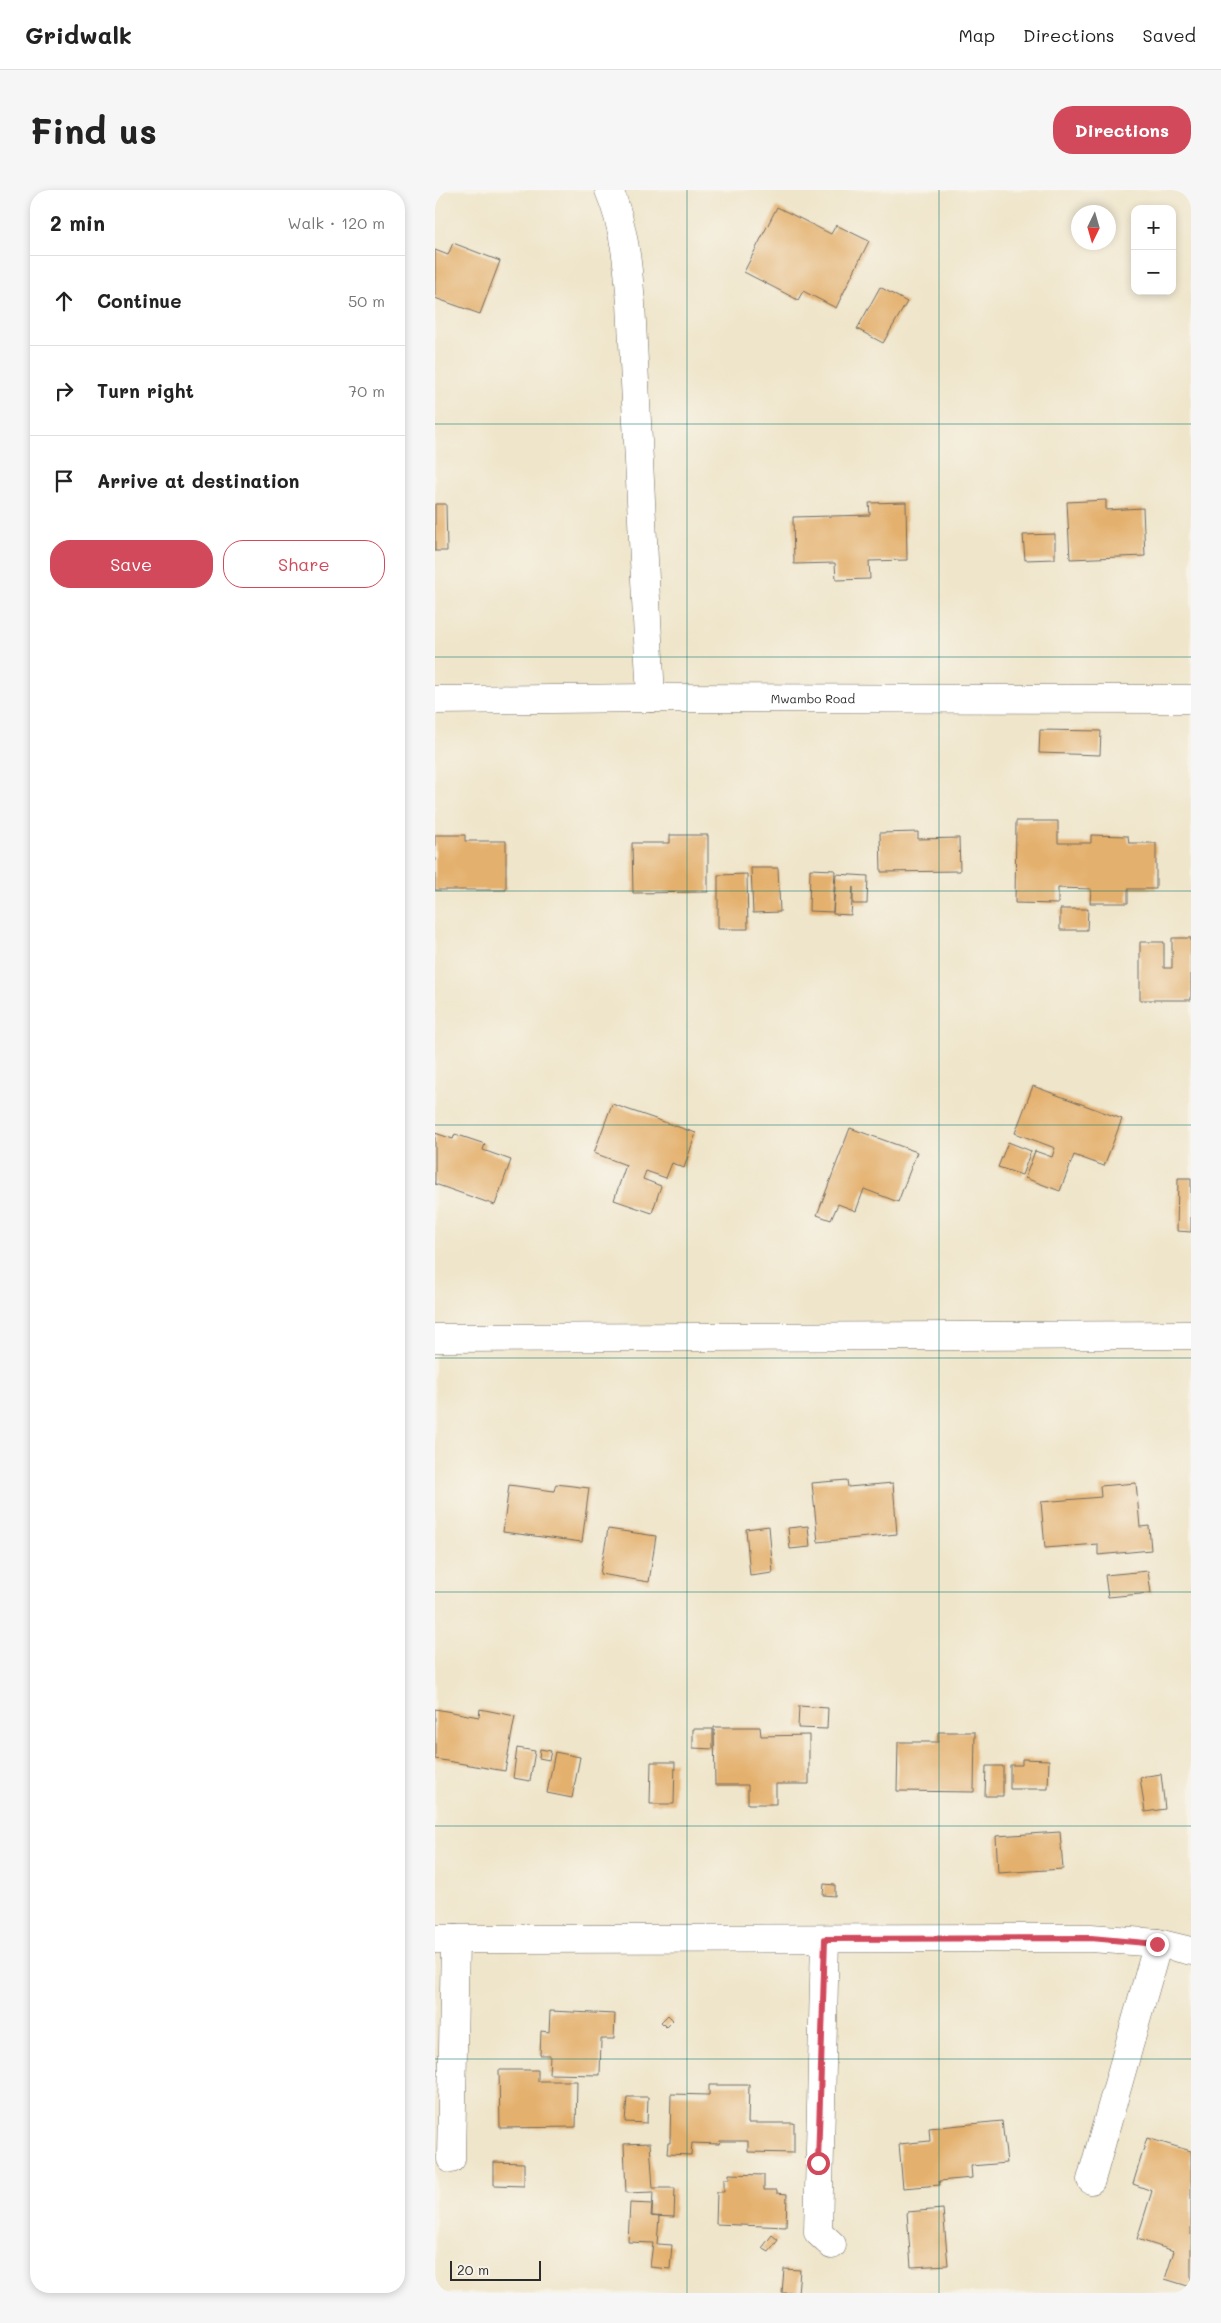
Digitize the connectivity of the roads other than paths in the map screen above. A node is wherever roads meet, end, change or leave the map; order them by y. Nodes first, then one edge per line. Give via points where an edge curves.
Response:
1 (609, 190) edge
2 (651, 698) junction
3 (1191, 699) edge
4 (435, 700) edge
5 (1191, 1335) edge
6 (435, 1338) edge
7 (445, 1939) edge
8 (825, 1939) junction
9 (1157, 1944) junction
10 (1191, 1951) edge
11 (451, 2159) dead end
12 (1091, 2180) dead end
13 (832, 2245) dead end

1 - 2 street via 619,215 631,303
2 - 3 street, Mwambo Road
2 - 4 street, Mwambo Road
5 - 6 street
7 - 8 street
7 - 11 street
8 - 9 street via 1091,1938
8 - 13 street via 818,2232
9 - 10 street
9 - 12 street

